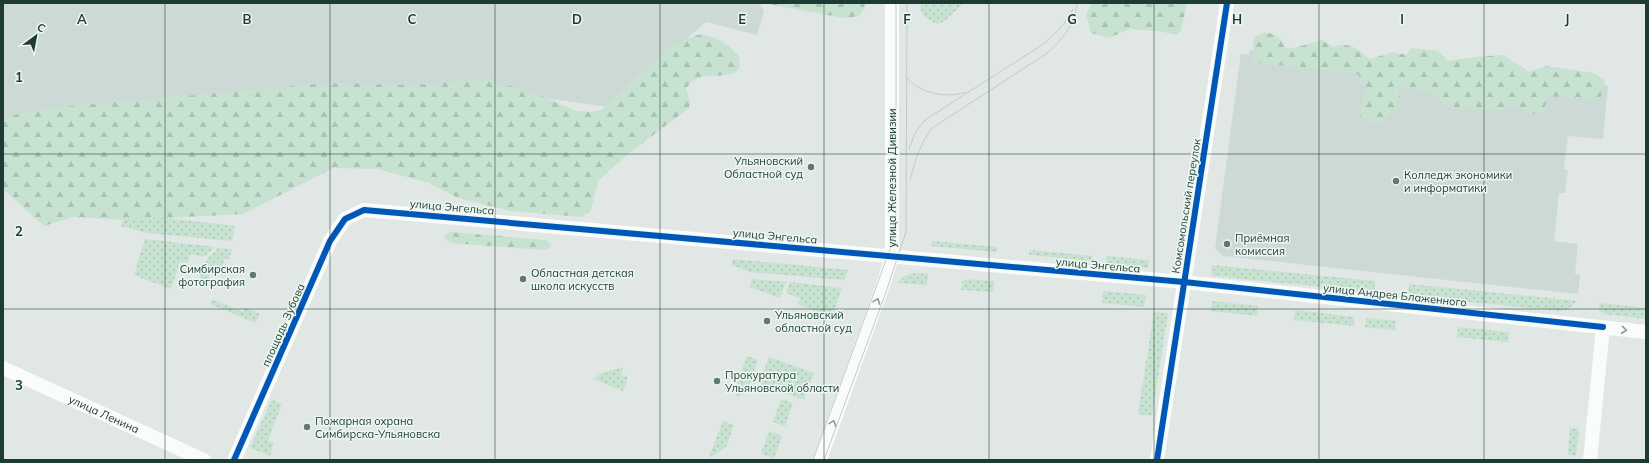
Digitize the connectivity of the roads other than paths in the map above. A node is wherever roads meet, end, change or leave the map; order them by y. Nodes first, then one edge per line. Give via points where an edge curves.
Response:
1 (892, 3) edge
2 (1227, 3) edge
3 (364, 210) joint
4 (892, 257) junction
5 (1184, 282) junction
6 (1603, 327) junction
7 (1646, 332) edge
8 (3, 368) edge
9 (204, 460) edge
10 (234, 460) edge
11 (820, 460) edge
12 (1157, 460) edge
13 (1590, 460) edge

1 - 4 street, улица Железной Дивизии
2 - 5 street, Комсомольский переулок
3 - 4 street, улица Энгельса
3 - 10 street, площадь Зубова via 345,219 330,241
4 - 5 street, улица Энгельса
11 -> 4 street, улица Железной Дивизии
5 - 6 street, улица Андрея Блаженного
5 - 12 street, Комсомольский переулок
6 -> 7 street, улица Андрея Блаженного
6 - 13 street
8 - 9 street, улица Ленина

